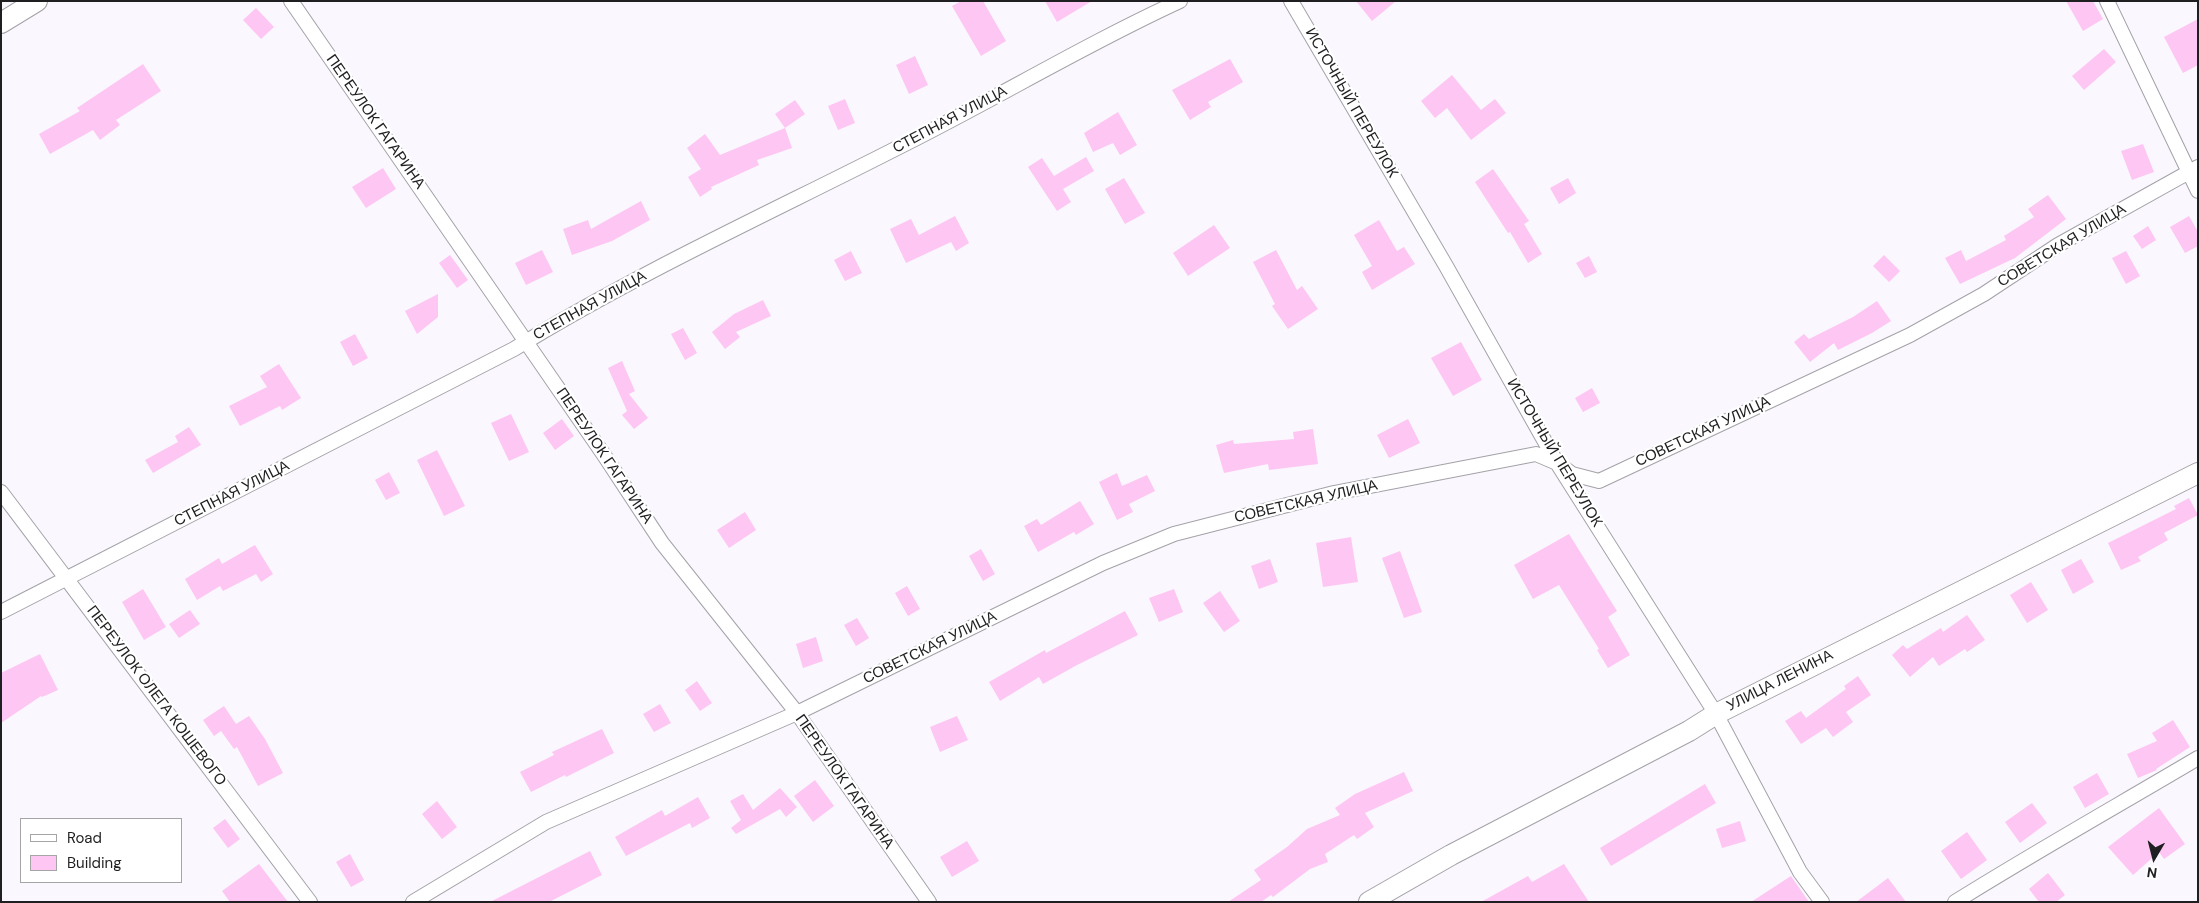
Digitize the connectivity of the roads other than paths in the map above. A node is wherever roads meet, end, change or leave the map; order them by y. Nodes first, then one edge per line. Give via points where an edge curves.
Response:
1 (37, 1) edge
2 (291, 1) edge
3 (1180, 1) edge
4 (1291, 1) edge
5 (2107, 1) edge
6 (1, 23) edge
7 (2192, 170) edge
8 (2198, 191) edge
9 (526, 341) junction
10 (1557, 463) junction
11 (2198, 473) edge
12 (1, 492) edge
13 (68, 579) junction
14 (1, 612) edge
15 (796, 713) junction
16 (1716, 714) junction
17 (2198, 758) edge
18 (310, 902) edge
19 (413, 902) edge
20 (929, 902) edge
21 (1369, 902) edge
22 (1822, 902) edge
23 (1955, 902) edge

1 - 6 street
2 - 9 street, ПЕРЕУЛОК ГАГАРИНА
3 - 9 street, СТЕПНАЯ УЛИЦА via 572,313
4 - 10 street, ИСТОЧНЫЙ ПЕРЕУЛОК
5 - 7 street
7 - 8 street
7 - 10 street, СОВЕТСКАЯ УЛИЦА via 2058,245 1984,294 1910,335 1599,481 1572,474
9 - 13 street, СТЕПНАЯ УЛИЦА
9 - 15 street, ПЕРЕУЛОК ГАГАРИНА via 662,543
10 - 15 street, СОВЕТСКАЯ УЛИЦА via 1536,454 1512,458 1334,493 1174,534 1103,564
10 - 16 street, ИСТОЧНЫЙ ПЕРЕУЛОК
11 - 16 street, УЛИЦА ЛЕНИНА
12 - 13 street, ПЕРЕУЛОК ОЛЕГА КОШЕВОГО
13 - 14 street, СТЕПНАЯ УЛИЦА
13 - 18 street, ПЕРЕУЛОК ОЛЕГА КОШЕВОГО
15 - 19 street, СОВЕТСКАЯ УЛИЦА via 546,822
15 - 20 street, ПЕРЕУЛОК ГАГАРИНА
16 - 21 street, УЛИЦА ЛЕНИНА
16 - 22 street, ИСТОЧНЫЙ ПЕРЕУЛОК via 1800,872
17 - 23 street via 2036,851

